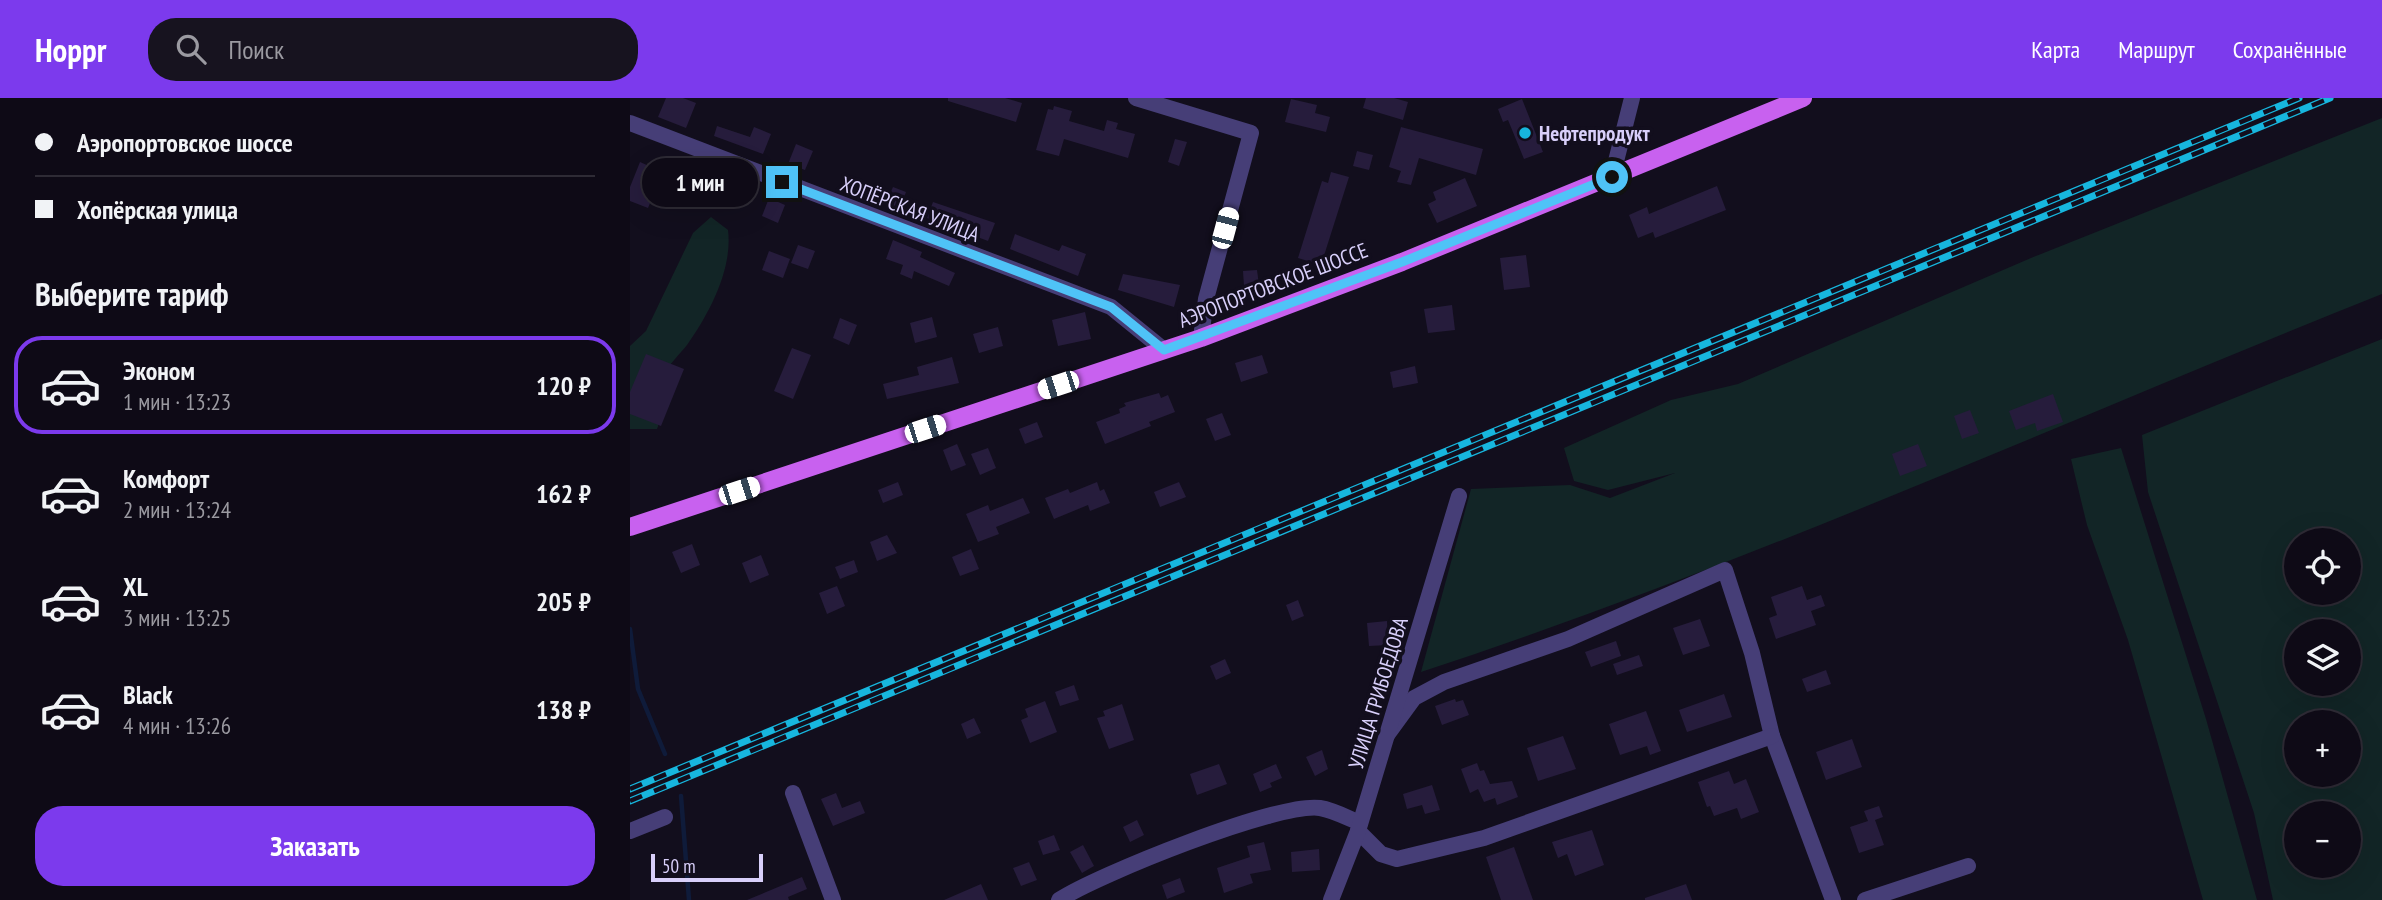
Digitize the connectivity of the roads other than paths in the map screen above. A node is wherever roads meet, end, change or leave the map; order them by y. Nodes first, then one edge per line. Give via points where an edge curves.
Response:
1 (1136, 98) edge
2 (1632, 98) edge
3 (1803, 98) edge
4 (630, 123) edge
5 (1612, 177) junction
6 (1201, 338) junction
7 (1164, 350) junction
8 (1459, 496) dead end
9 (631, 526) edge
10 (1387, 735) junction
11 (1772, 736) junction
12 (793, 793) dead end
13 (664, 817) dead end
14 (1359, 827) junction
15 (630, 831) edge
16 (1968, 866) dead end
17 (833, 900) edge
18 (1059, 900) edge
19 (1331, 900) edge
20 (1833, 900) edge
21 (1865, 900) edge

1 - 6 street via 1251,133 1206,299
2 - 5 street
3 - 5 main road, АЭРОПОРТОВСКОЕ ШОССЕ
4 - 7 street, ХОПЁРСКАЯ УЛИЦА via 1111,307
5 - 6 main road, АЭРОПОРТОВСКОЕ ШОССЕ
6 - 7 main road, АЭРОПОРТОВСКОЕ ШОССЕ
7 - 9 main road, АЭРОПОРТОВСКОЕ ШОССЕ
8 - 10 street, УЛИЦА ГРИБОЕДОВА
10 - 11 street via 1414,698 1444,682 1568,639 1725,570
10 - 14 street, УЛИЦА ГРИБОЕДОВА
11 - 14 street via 1483,838 1397,859 1381,854
11 - 20 street
12 - 17 street
13 - 15 street
14 - 18 street via 1319,807 1287,812 1183,844 1079,887
14 - 19 street, УЛИЦА ГРИБОЕДОВА
16 - 21 street

